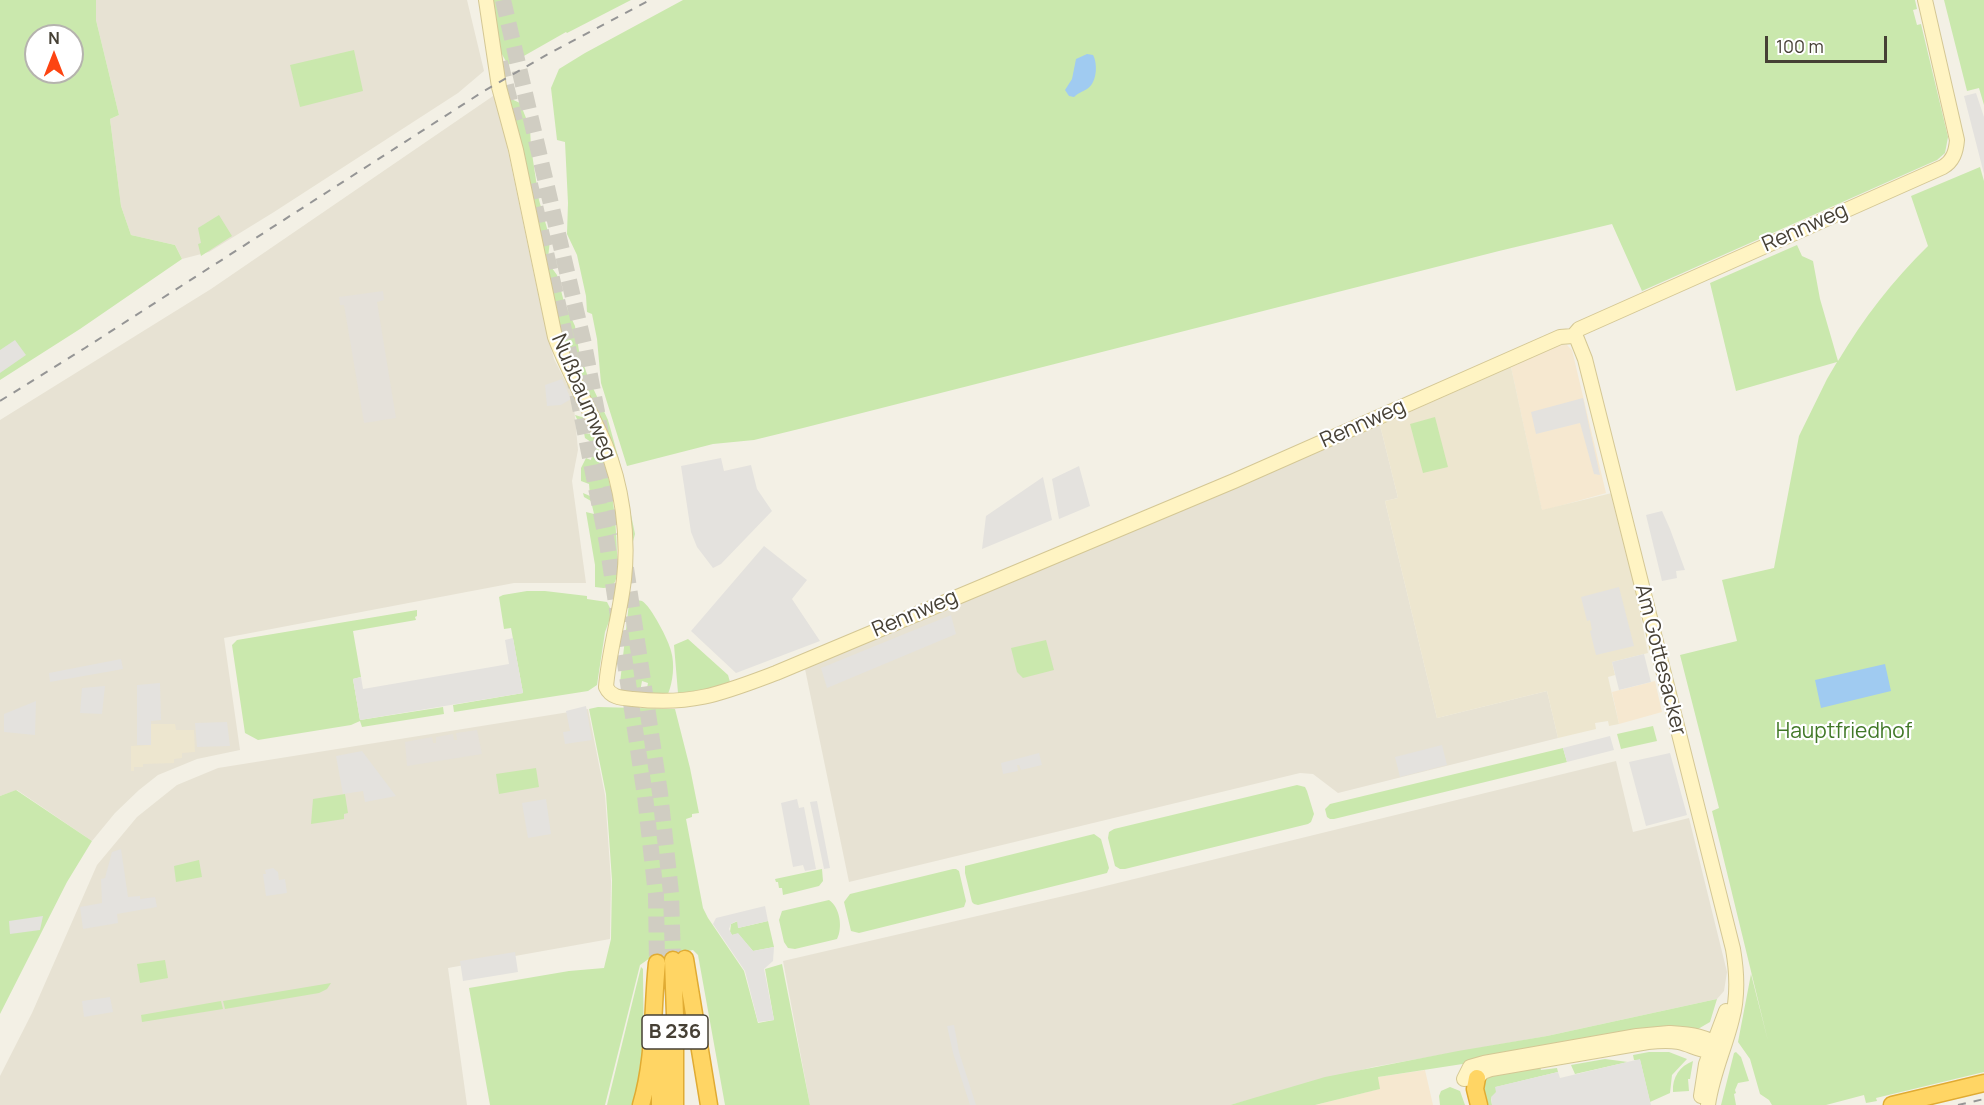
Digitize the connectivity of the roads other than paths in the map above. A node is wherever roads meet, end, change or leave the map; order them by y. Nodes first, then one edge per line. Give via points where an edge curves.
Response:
1 (486, 0) edge
2 (1925, 0) edge
3 (1573, 336) junction
4 (608, 691) joint
5 (671, 960) junction
6 (1715, 1048) junction
7 (1471, 1074) junction
8 (1984, 1083) edge
9 (641, 1105) edge
10 (660, 1105) edge
11 (675, 1105) edge
12 (709, 1105) edge
13 (1468, 1105) edge
14 (1479, 1105) edge
15 (1701, 1105) edge
16 (1708, 1105) edge
17 (1892, 1105) edge

1 - 4 street, Nußbaumweg via 499,87 555,337 606,447 620,499 624,578 608,669
2 - 3 street, Rennweg via 1958,140 1948,164 1577,330
3 - 4 street, Rennweg via 1560,337 1234,481 741,686 677,702 616,697
3 - 6 street, Am Gottesacker via 1584,359 1733,949 1736,998 1732,1018
5 - 9 highway via 654,991 651,1058
5 - 10 highway, B 236
5 - 11 highway, B 236
5 - 12 highway via 692,1014
6 - 7 street via 1661,1040
6 - 15 street, Am Gottesacker via 1703,1078
6 - 16 street, Am Gottesacker
7 - 13 highway
7 - 14 highway
8 - 17 highway

